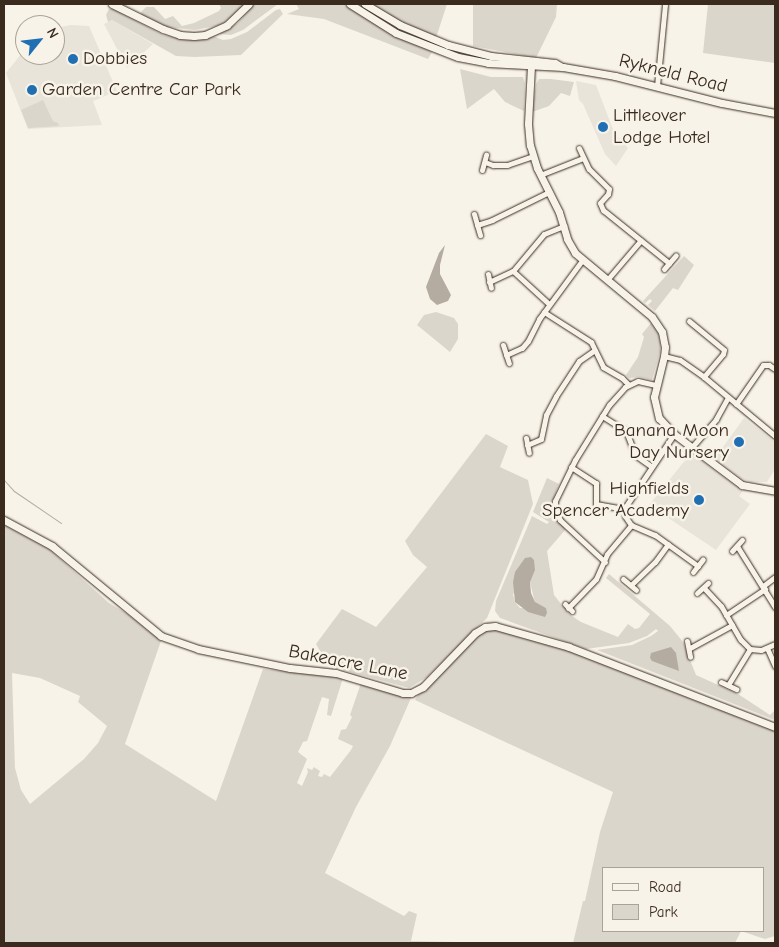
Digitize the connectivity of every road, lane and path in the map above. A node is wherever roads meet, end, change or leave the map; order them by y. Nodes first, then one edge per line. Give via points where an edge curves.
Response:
1 (112, 4) edge
2 (249, 4) edge
3 (350, 4) edge
4 (365, 4) edge
5 (665, 4) edge
6 (534, 64) junction
7 (515, 65) junction
8 (531, 82) junction
9 (656, 86) junction
10 (775, 114) edge
11 (579, 148) dead end
12 (486, 155) dead end
13 (533, 156) junction
14 (583, 158) junction
15 (484, 162) junction
16 (482, 170) dead end
17 (540, 176) junction
18 (548, 192) junction
19 (474, 214) dead end
20 (477, 225) junction
21 (564, 226) junction
22 (480, 235) dead end
23 (640, 240) junction
24 (676, 255) dead end
25 (583, 259) junction
26 (669, 263) junction
27 (664, 269) dead end
28 (513, 271) junction
29 (488, 274) dead end
30 (607, 280) junction
31 (550, 304) junction
32 (544, 312) junction
33 (689, 321) dead end
34 (503, 345) dead end
35 (595, 350) junction
36 (506, 355) junction
37 (664, 356) junction
38 (509, 362) dead end
39 (775, 370) edge
40 (704, 377) junction
41 (628, 384) junction
42 (656, 385) junction
43 (728, 397) junction
44 (736, 404) junction
45 (602, 416) junction
46 (674, 434) junction
47 (775, 436) edge
48 (526, 438) dead end
49 (527, 445) junction
50 (692, 448) junction
51 (529, 453) dead end
52 (652, 466) junction
53 (571, 467) junction
54 (773, 490) edge
55 (624, 510) junction
56 (4, 520) edge
57 (631, 526) junction
58 (742, 540) dead end
59 (668, 544) junction
60 (737, 546) junction
61 (732, 551) dead end
62 (703, 559) dead end
63 (605, 562) junction
64 (698, 566) junction
65 (693, 572) dead end
66 (775, 577) edge
67 (624, 579) dead end
68 (708, 583) dead end
69 (631, 585) junction
70 (764, 587) junction
71 (704, 588) junction
72 (636, 590) dead end
73 (697, 593) dead end
74 (775, 607) edge
75 (568, 608) dead end
76 (726, 615) junction
77 (732, 625) junction
78 (687, 641) dead end
79 (775, 644) edge
80 (690, 648) junction
81 (766, 648) junction
82 (750, 649) junction
83 (690, 657) dead end
84 (775, 666) edge
85 (721, 682) dead end
86 (728, 685) junction
87 (736, 689) dead end
88 (775, 727) edge

1 - 2 street via 163,29 194,36 205,35 227,25
3 - 7 street, Rykneld Road via 396,33 435,50 472,60
4 - 6 street, Rykneld Road via 400,25 448,45
5 - 9 street
6 - 7 street, Rykneld Road
6 - 8 street
6 - 9 street, Rykneld Road via 615,76
7 - 8 street
8 - 13 street via 528,124
9 - 10 street, Rykneld Road
11 - 14 street
12 - 15 street
13 - 15 street via 507,165
13 - 17 street
14 - 17 street
14 - 23 street via 609,189 600,206
15 - 16 street
17 - 18 street
18 - 20 street
18 - 21 street
19 - 20 street
20 - 22 street
21 - 25 street via 570,246
21 - 28 street via 549,230 539,238
23 - 26 street
23 - 30 street
24 - 26 street
25 - 30 street
25 - 31 street
26 - 27 street
28 - 29 street via 490,285
28 - 31 street
30 - 37 street via 656,322 664,339
31 - 32 street
32 - 35 street via 587,338
32 - 36 street via 522,348
33 - 40 street via 724,350
34 - 36 street
35 - 41 street via 603,367
35 - 49 street via 579,361 556,396 546,415 541,439
36 - 38 street
37 - 40 street via 680,360
37 - 42 street
39 - 44 street via 769,365 763,366
40 - 43 street
41 - 42 street via 638,381
41 - 45 street
42 - 46 street via 655,407 662,423
43 - 44 street
43 - 50 street via 716,419
44 - 47 street
45 - 52 street via 626,431 636,455
45 - 53 street
46 - 50 street
46 - 52 street
48 - 49 street
49 - 51 street
50 - 54 street via 742,485
52 - 55 street
53 - 55 street via 596,483 596,504
53 - 63 street via 555,500 556,514
55 - 57 street
56 - 88 street, Bakeacre Lane via 52,546 161,636 198,649 290,668 336,673 411,693 422,687 475,633 485,627 496,626 569,647
57 - 59 street via 648,531
57 - 63 street via 612,548
58 - 60 street
59 - 64 street
59 - 69 street
60 - 61 street
60 - 70 street
62 - 64 street
63 - 75 street via 596,579
64 - 65 street
66 - 70 street
67 - 69 street
68 - 71 street
69 - 72 street
70 - 74 street
70 - 76 street
71 - 73 street
71 - 76 street
76 - 77 street
77 - 80 street
77 - 82 street
78 - 80 street
79 - 81 street
80 - 83 street
81 - 82 street
81 - 84 street
82 - 86 street
85 - 86 street
86 - 87 street

